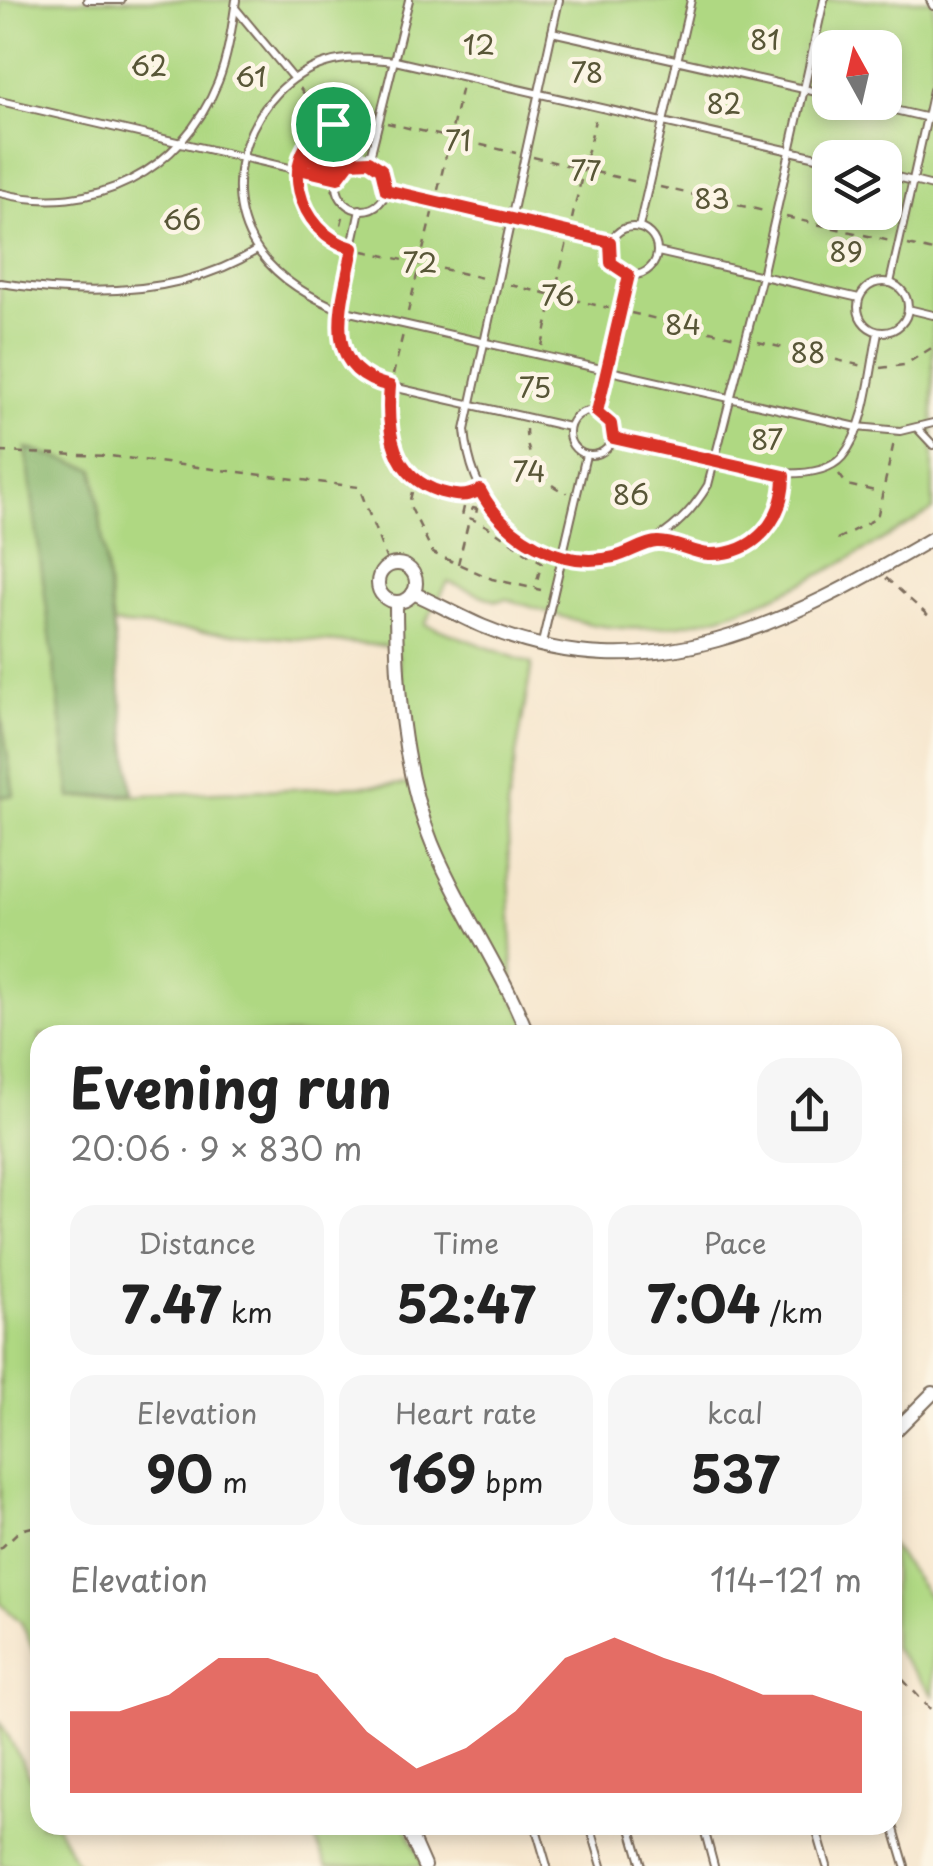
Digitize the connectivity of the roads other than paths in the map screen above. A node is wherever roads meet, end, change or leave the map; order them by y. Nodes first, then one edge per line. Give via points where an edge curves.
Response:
1 (87, 0) edge
2 (121, 0) edge
3 (409, 0) edge
4 (559, 0) edge
5 (690, 0) edge
6 (824, 0) edge
7 (236, 4) edge
8 (552, 32) junction
9 (395, 61) junction
10 (679, 62) junction
11 (293, 78) junction
12 (803, 89) junction
13 (933, 90) edge
14 (812, 91) edge
15 (539, 96) junction
16 (0, 101) edge
17 (902, 112) edge
18 (930, 119) edge
19 (666, 123) junction
20 (184, 142) junction
21 (790, 150) junction
22 (242, 156) junction
23 (812, 156) edge
24 (369, 161) junction
25 (338, 178) junction
26 (902, 178) edge
27 (912, 181) junction
28 (933, 186) edge
29 (386, 190) junction
30 (0, 192) edge
31 (360, 210) junction
32 (511, 218) junction
33 (639, 227) junction
34 (610, 242) junction
35 (257, 250) junction
36 (658, 252) junction
37 (629, 275) junction
38 (762, 276) junction
39 (0, 283) edge
40 (890, 283) junction
41 (859, 298) junction
42 (908, 309) junction
43 (341, 310) junction
44 (933, 315) edge
45 (878, 332) junction
46 (480, 344) junction
47 (606, 373) junction
48 (390, 386) junction
49 (731, 400) junction
50 (469, 405) junction
51 (597, 412) junction
52 (933, 423) edge
53 (570, 427) junction
54 (857, 427) junction
55 (917, 428) junction
56 (613, 438) junction
57 (933, 446) edge
58 (586, 455) junction
59 (716, 462) junction
60 (784, 476) junction
61 (480, 490) junction
62 (933, 538) edge
63 (656, 541) junction
64 (563, 556) junction
65 (414, 592) junction
66 (396, 602) junction
67 (542, 643) junction
68 (524, 1025) edge
69 (933, 1393) edge
70 (902, 1424) edge
71 (410, 1835) edge
72 (539, 1835) edge
73 (593, 1835) edge
74 (633, 1835) edge
75 (706, 1835) edge
76 (818, 1835) edge
77 (896, 1835) edge
78 (424, 1866) edge
79 (547, 1866) edge
80 (602, 1866) edge
81 (642, 1866) edge
82 (714, 1866) edge
83 (827, 1866) edge
84 (904, 1866) edge

1 - 2 lane
3 - 9 lane
4 - 8 lane
5 - 10 lane
6 - 12 lane
7 - 11 lane
7 - 20 lane via 218,82
8 - 10 lane
8 - 15 lane
9 - 11 lane via 342,60
9 - 15 lane
9 - 24 lane
10 - 12 lane
10 - 19 lane
11 - 22 lane via 256,120
12 - 14 lane
12 - 21 lane
13 - 18 lane
15 - 19 lane
15 - 32 lane
16 - 20 lane
17 - 18 lane
18 - 27 lane
19 - 21 lane
19 - 33 lane
20 - 22 lane
20 - 30 lane via 148,172 96,196 42,200
21 - 23 lane
21 - 38 lane
22 - 25 lane
22 - 35 lane via 240,193
24 - 25 lane via 350,162
24 - 29 lane via 381,169
25 - 31 lane via 340,197
26 - 27 lane
27 - 28 lane
27 - 40 lane
29 - 31 lane via 375,206
29 - 32 lane
31 - 43 lane
32 - 34 lane
32 - 46 lane
33 - 34 lane via 626,228
33 - 36 lane
34 - 37 lane via 611,263
35 - 39 lane via 200,275 142,287 73,291
35 - 43 lane via 297,289
36 - 37 lane via 646,272
36 - 38 lane
37 - 47 lane
38 - 41 lane
38 - 49 lane
40 - 41 lane via 868,286
40 - 42 lane via 906,296
41 - 45 lane via 860,320
42 - 44 lane
42 - 45 lane via 902,325
43 - 46 lane
43 - 48 lane via 344,355 356,371
45 - 54 lane
46 - 47 lane
46 - 50 lane
47 - 49 lane
47 - 51 lane
48 - 50 lane
48 - 61 lane via 391,443 415,481 461,496
49 - 54 lane
49 - 59 lane
50 - 53 lane
50 - 61 lane via 466,452
51 - 53 lane via 582,413
51 - 56 lane via 611,424
52 - 55 lane
53 - 58 lane via 573,446
54 - 55 lane
54 - 60 lane via 832,465
55 - 57 lane
56 - 58 lane via 603,452
56 - 59 lane
58 - 64 lane
59 - 60 lane
59 - 63 lane via 693,510
60 - 63 lane via 774,518 751,544 707,554
61 - 64 lane via 504,524
62 - 67 street via 797,615 712,642 643,652
63 - 64 lane via 610,558
64 - 67 lane
65 - 66 street
65 - 66 street via 413,573 389,566 378,584
65 - 67 street via 484,626
66 - 68 street via 415,795 446,875
69 - 70 street
71 - 78 street
72 - 79 lane
73 - 80 lane
74 - 81 lane
75 - 82 lane
76 - 83 lane
77 - 84 lane

